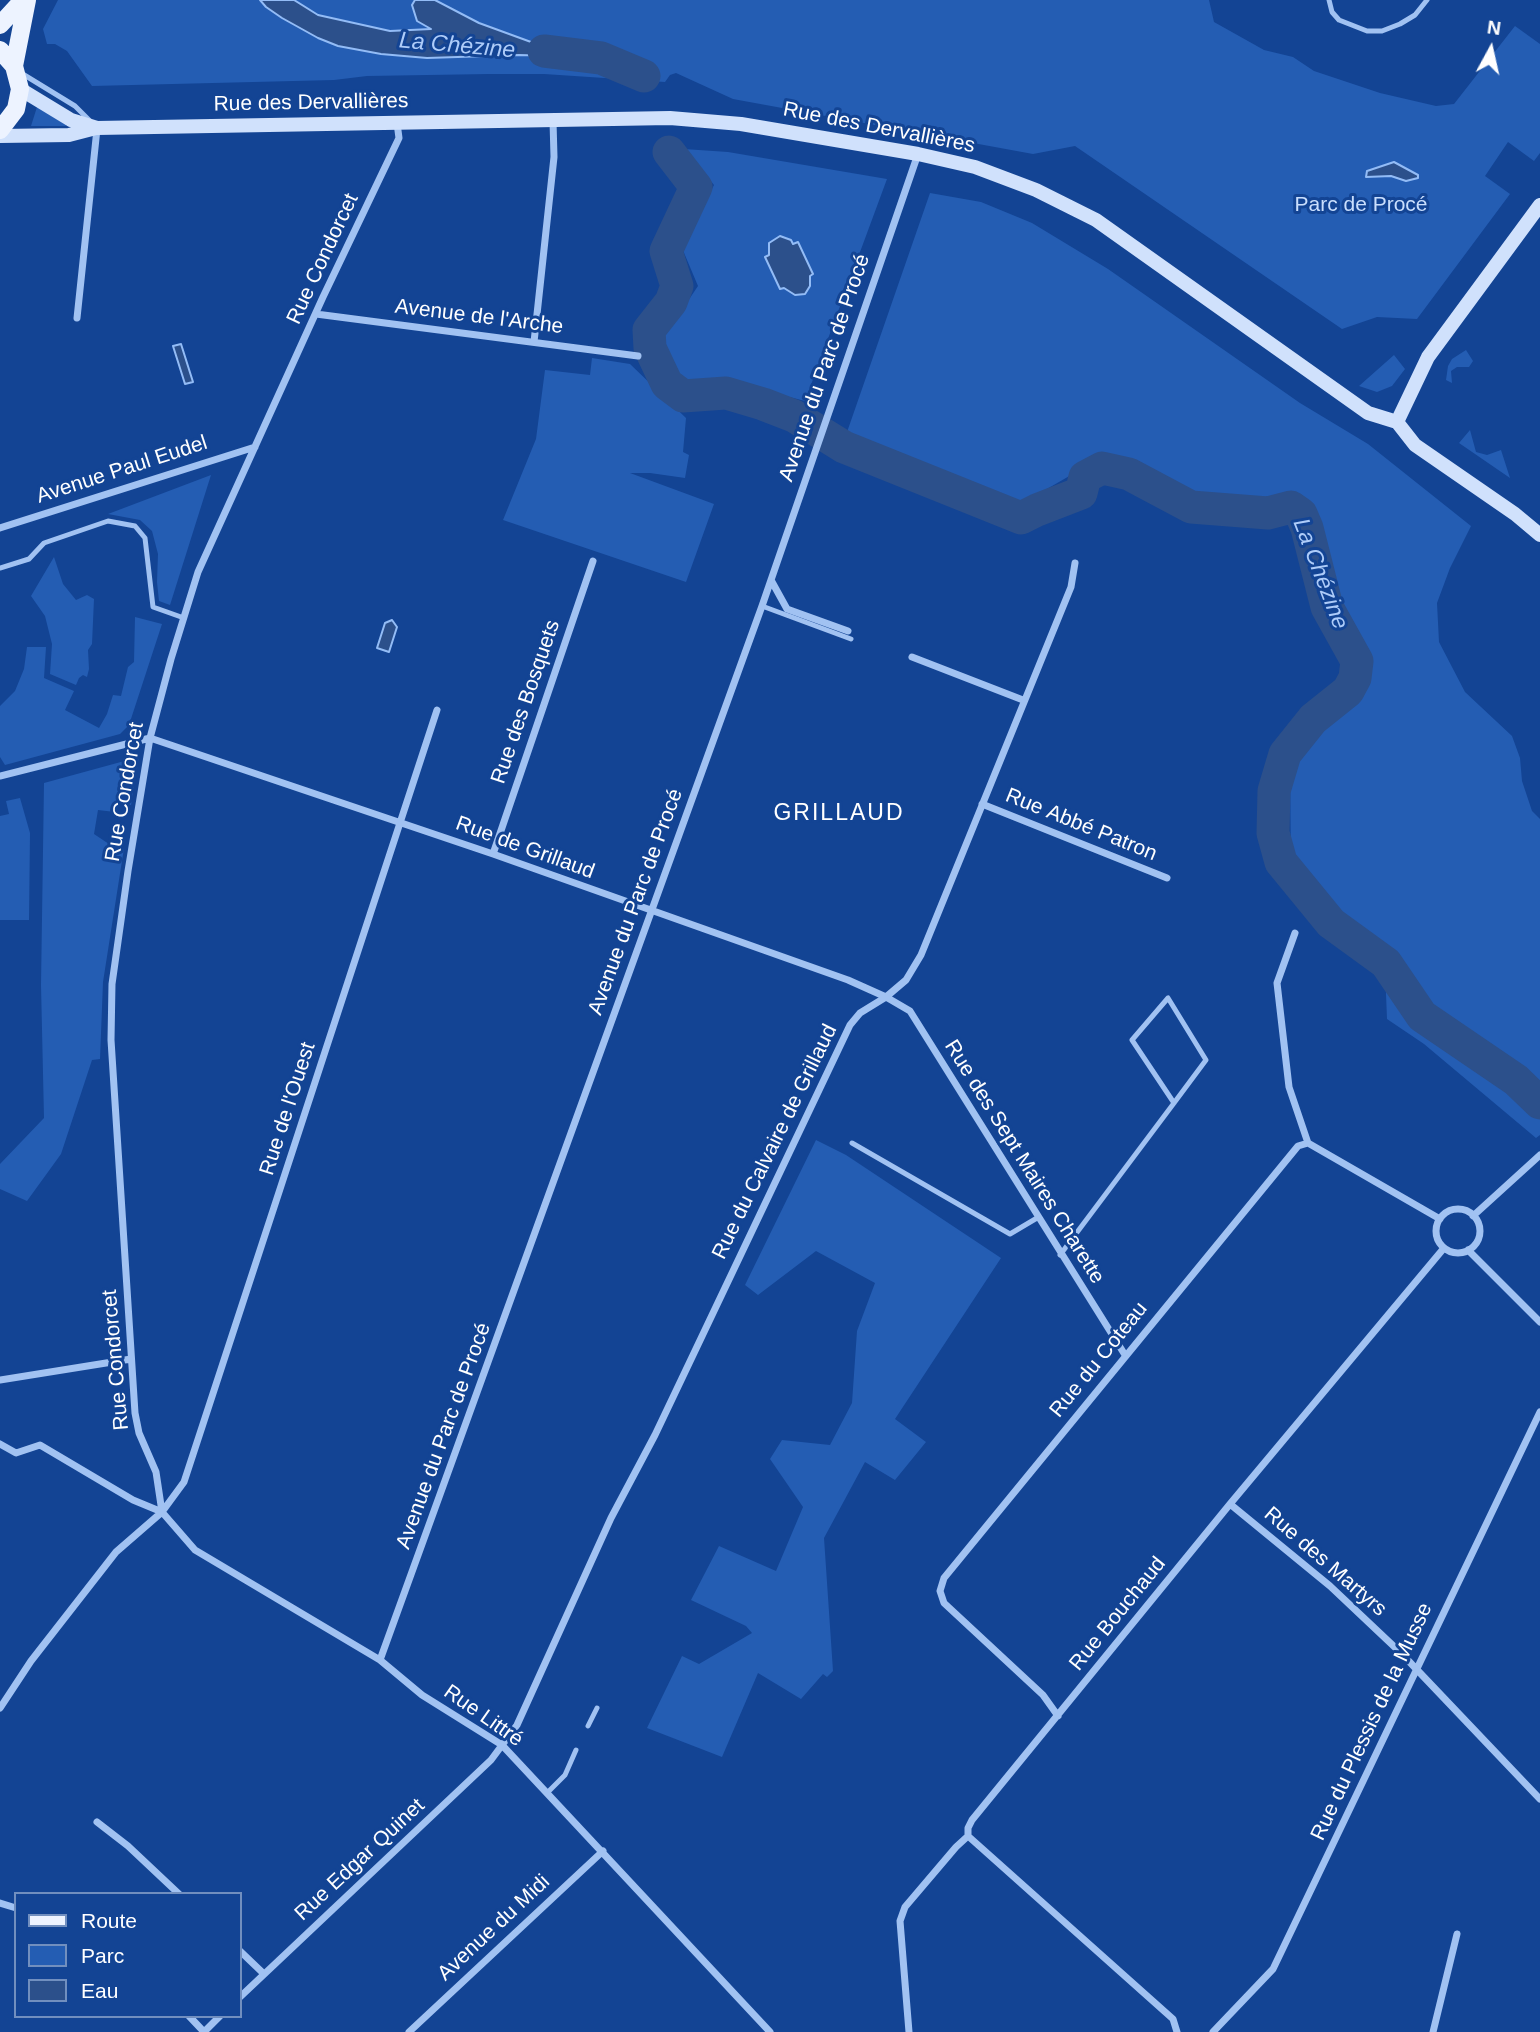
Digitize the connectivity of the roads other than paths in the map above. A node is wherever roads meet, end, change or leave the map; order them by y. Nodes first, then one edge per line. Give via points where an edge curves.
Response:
1 (25, 0) edge
2 (1329, 0) edge
3 (1427, 0) edge
4 (0, 25) edge
5 (0, 50) edge
6 (15, 69) junction
7 (20, 89) junction
8 (553, 121) junction
9 (397, 122) junction
10 (97, 128) junction
11 (0, 130) edge
12 (0, 136) edge
13 (918, 154) junction
14 (1540, 205) edge
15 (316, 314) junction
16 (77, 318) dead end
17 (534, 342) junction
18 (638, 356) dead end
19 (1397, 422) junction
20 (255, 447) junction
21 (0, 528) edge
22 (1540, 535) edge
23 (593, 561) dead end
24 (1075, 563) dead end
25 (0, 568) edge
26 (771, 580) junction
27 (762, 606) junction
28 (184, 618) junction
29 (849, 635) joint
30 (912, 657) dead end
31 (1023, 700) junction
32 (437, 710) dead end
33 (150, 738) junction
34 (0, 776) edge
35 (982, 804) junction
36 (401, 822) junction
37 (493, 854) junction
38 (1167, 878) dead end
39 (651, 911) junction
40 (1295, 933) dead end
41 (886, 997) junction
42 (1174, 1102) junction
43 (852, 1143) dead end
44 (1308, 1143) junction
45 (1540, 1155) edge
46 (1473, 1216) junction
47 (1037, 1218) junction
48 (1440, 1219) junction
49 (1444, 1248) junction
50 (1468, 1250) junction
51 (1060, 1255) junction
52 (1540, 1322) edge
53 (1125, 1355) junction
54 (131, 1359) junction
55 (0, 1380) edge
56 (1540, 1412) edge
57 (0, 1444) edge
58 (1230, 1504) junction
59 (162, 1512) junction
60 (380, 1660) junction
61 (1417, 1668) junction
62 (0, 1708) edge
63 (597, 1708) dead end
64 (1058, 1716) junction
65 (588, 1726) dead end
66 (502, 1745) junction
67 (576, 1750) dead end
68 (548, 1792) junction
69 (1540, 1799) edge
70 (97, 1822) dead end
71 (968, 1836) junction
72 (603, 1851) junction
73 (177, 1892) edge
74 (1457, 1934) dead end
75 (242, 1953) edge
76 (264, 1974) junction
77 (242, 1995) edge
78 (191, 2018) edge
79 (218, 2018) edge
80 (204, 2032) edge
81 (409, 2032) edge
82 (770, 2032) edge
83 (909, 2032) edge
84 (1177, 2032) edge
85 (1213, 2032) edge
86 (1433, 2032) edge

1 - 4 main road
1 - 6 main road
2 - 3 lane via 1339,20 1367,31 1400,24
5 - 6 main road
6 - 7 main road
6 - 10 lane via 75,106
7 - 10 main road, Rue des Dervallières via 71,120
7 - 11 main road via 16,109
8 - 9 main road, Rue des Dervallières
8 - 13 main road, Rue des Dervallières via 709,121
8 - 17 street via 554,157
9 - 10 main road, Rue des Dervallières
9 - 15 street, Rue Condorcet via 399,138
10 - 12 main road, Rue des Dervallières via 69,135
10 - 16 street
13 - 19 main road, Rue des Dervallières via 975,167 1096,220 1360,408
13 - 26 street, Avenue du Parc de Procé
14 - 19 main road via 1428,357
15 - 17 street, Avenue de l'Arche
15 - 20 street, Rue Condorcet
17 - 18 street, Avenue de l'Arche
19 - 22 main road, Rue des Dervallières via 1415,444
20 - 21 street, Avenue Paul Eudel
20 - 28 street, Rue Condorcet via 198,572
23 - 37 street, Rue des Bosquets
24 - 31 street, Rue du Calvaire de Grillaud via 1071,587
25 - 28 lane via 29,559 44,543 108,521 135,526 145,538 153,607
26 - 27 street, Avenue du Parc de Procé
26 - 29 street via 787,609
27 - 29 lane
27 - 39 street, Avenue du Parc de Procé
28 - 33 street, Rue Condorcet
30 - 31 street
31 - 35 street, Rue du Calvaire de Grillaud
32 - 36 street, Rue de l'Ouest
33 - 34 street
33 - 36 street, Rue de Grillaud
33 - 54 street, Rue Condorcet via 112,984 111,1040
35 - 38 street, Rue Abbé Patron
35 - 41 street, Rue du Calvaire de Grillaud via 922,955 906,980
36 - 37 street, Rue de Grillaud
36 - 59 street, Rue de l'Ouest via 184,1482
37 - 39 street, Rue de Grillaud
39 - 41 street, Rue de Grillaud
39 - 60 street, Avenue du Parc de Procé
40 - 44 street via 1277,983 1289,1087
41 - 47 street, Rue des Sept Maires Charette via 910,1011
41 - 66 street, Rue du Calvaire de Grillaud via 850,1025 611,1518 517,1725
42 - 42 lane via 1206,1060 1168,998 1132,1040
42 - 51 lane
43 - 47 lane via 1010,1234
44 - 48 street
44 - 53 street, Rue du Coteau via 1289,1155
45 - 46 street
46 - 48 street via 1455,1210
46 - 50 street via 1479,1236
47 - 51 street, Rue des Sept Maires Charette
48 - 49 street via 1436,1232
49 - 50 street via 1457,1253
49 - 58 street, Rue Bouchaud
50 - 52 street
51 - 53 street, Rue des Sept Maires Charette
53 - 64 street, Rue du Coteau via 944,1578 940,1591 944,1603 1043,1695
54 - 55 street
54 - 59 street, Rue Condorcet via 139,1433 156,1472
56 - 61 street, Rue du Plessis de la Musse
57 - 59 street via 16,1453 40,1445
58 - 61 street, Rue des Martyrs via 1330,1586
58 - 64 street, Rue Bouchaud
59 - 60 street, Rue Littré via 195,1550
59 - 62 street, Rue de l'Ouest via 116,1552
60 - 66 street, Rue Littré via 422,1695
61 - 69 street, Rue des Martyrs
61 - 85 street, Rue du Plessis de la Musse via 1273,1969
63 - 65 lane
64 - 71 street, Rue Bouchaud via 972,1820
66 - 68 street, Rue Littré
66 - 76 street, Rue Edgar Quinet
67 - 68 lane via 565,1775
68 - 72 street, Rue Littré
70 - 73 street
71 - 83 street, Rue Bouchaud via 905,1907 900,1921
71 - 84 street via 1172,2019
72 - 81 street, Avenue du Midi
72 - 82 street, Rue Littré
74 - 86 street
75 - 76 street
76 - 77 street, Rue Edgar Quinet
78 - 80 street
79 - 80 street

